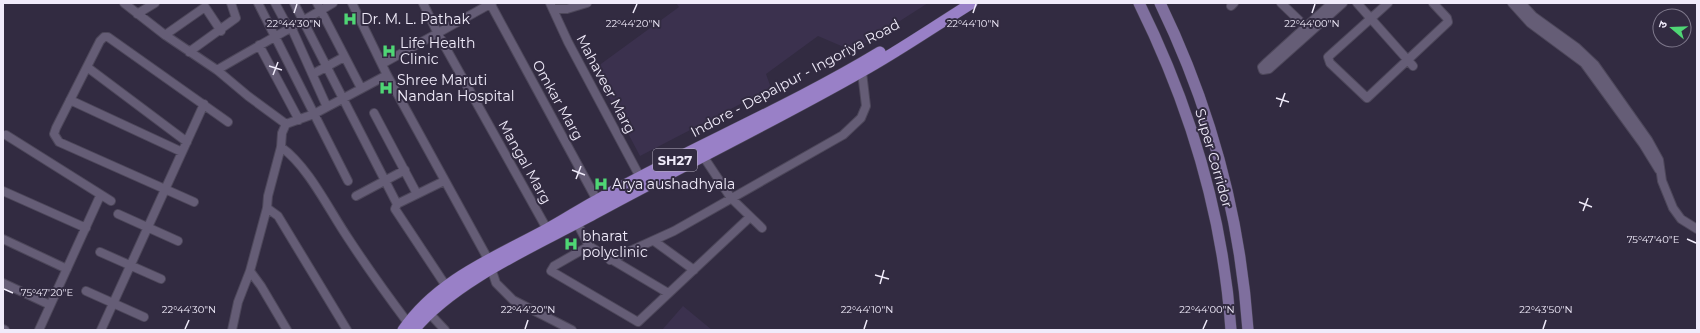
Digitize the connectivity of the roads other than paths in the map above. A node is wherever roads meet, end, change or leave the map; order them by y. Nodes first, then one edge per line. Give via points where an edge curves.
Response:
1 (124, 3) edge
2 (155, 3) edge
3 (231, 3) edge
4 (258, 3) edge
5 (275, 3) edge
6 (294, 3) edge
7 (333, 3) edge
8 (352, 3) edge
9 (423, 3) edge
10 (491, 3) edge
11 (587, 3) edge
12 (959, 3) edge
13 (972, 3) edge
14 (1139, 3) edge
15 (1160, 3) edge
16 (1281, 3) edge
17 (1332, 3) edge
18 (1343, 3) edge
19 (1357, 3) edge
20 (1388, 3) edge
21 (1433, 3) edge
22 (1512, 3) edge
23 (1521, 3) edge
24 (551, 6) edge
25 (319, 7) edge
26 (137, 14) junction
27 (1371, 18) junction
28 (302, 20) junction
29 (1306, 27) junction
30 (290, 29) junction
31 (221, 31) junction
32 (438, 34) junction
33 (165, 35) junction
34 (275, 37) junction
35 (259, 45) junction
36 (189, 52) junction
37 (344, 57) junction
38 (1411, 62) junction
39 (382, 64) junction
40 (327, 66) junction
41 (87, 68) junction
42 (217, 70) junction
43 (862, 72) junction
44 (313, 74) junction
45 (387, 75) junction
46 (361, 88) junction
47 (343, 98) junction
48 (70, 100) junction
49 (204, 104) junction
50 (327, 107) junction
51 (314, 114) junction
52 (374, 114) dead end
53 (299, 120) junction
54 (228, 122) dead end
55 (286, 124) junction
56 (6, 135) dead end
57 (187, 142) junction
58 (281, 147) junction
59 (182, 152) junction
60 (703, 156) junction
61 (405, 170) junction
62 (1659, 171) junction
63 (640, 177) junction
64 (348, 180) dead end
65 (387, 181) junction
66 (444, 181) junction
67 (165, 189) junction
68 (3, 191) edge
69 (417, 194) junction
70 (100, 196) junction
71 (356, 196) dead end
72 (731, 198) junction
73 (111, 201) dead end
74 (194, 202) dead end
75 (397, 204) junction
76 (600, 205) junction
77 (267, 208) junction
78 (118, 214) dead end
79 (750, 217) junction
80 (577, 224) junction
81 (148, 227) junction
82 (86, 228) junction
83 (762, 228) dead end
84 (547, 229) junction
85 (1697, 229) edge
86 (3, 238) edge
87 (178, 241) dead end
88 (654, 241) junction
89 (589, 246) junction
90 (100, 252) dead end
91 (488, 259) junction
92 (610, 260) junction
93 (130, 266) junction
94 (67, 269) junction
95 (491, 270) junction
96 (694, 270) junction
97 (250, 271) junction
98 (161, 279) dead end
99 (3, 283) edge
100 (446, 286) junction
101 (86, 291) dead end
102 (668, 293) junction
103 (113, 303) junction
104 (50, 305) junction
105 (429, 313) junction
106 (144, 317) dead end
107 (409, 328) edge
108 (443, 329) edge
109 (39, 330) edge
110 (101, 330) edge
111 (232, 330) edge
112 (287, 330) edge
113 (347, 330) edge
114 (572, 330) edge
115 (1231, 330) edge
116 (1248, 330) edge

1 - 26 street
2 - 26 street
3 - 31 street via 236,18
4 - 34 street
5 - 30 street
6 - 28 street
7 - 25 street
8 - 39 street
9 - 32 street, Mangal Marg
10 - 32 street
10 - 76 street, Omkar Marg
11 - 24 street via 568,9
12 - 63 main road, Indore - Depalpur - Ingoriya Road / SH27 via 862,62
13 - 43 main road, Indore - Depalpur - Ingoriya Road / SH27
14 - 115 main road, Super Corridor via 1175,82 1209,186 1222,246
15 - 116 main road, Super Corridor via 1202,104 1229,192 1241,252
16 - 29 street
17 - 29 street
18 - 29 street via 1269,69 1263,70 1262,67
19 - 27 street
20 - 27 street
21 - 38 street via 1448,22
22 - 62 street via 1530,23 1584,63 1638,137
23 - 62 street via 1533,16 1576,47 1595,65 1648,140 1659,160
24 - 63 street, Mahaveer Marg
25 - 28 street
25 - 37 street
26 - 33 street
27 - 38 street
27 - 38 street via 1328,57 1330,63 1367,98
28 - 30 street
28 - 40 street
30 - 34 street
30 - 44 street
31 - 33 street via 205,7
31 - 36 street
32 - 39 street
32 - 84 street, Mangal Marg
33 - 36 street
34 - 35 street
34 - 51 street
35 - 42 street
35 - 53 street
36 - 42 street
37 - 40 street
37 - 46 street
39 - 45 street
40 - 44 street
40 - 47 street
41 - 48 street
41 - 49 street via 100,41 108,37
41 - 57 street
42 - 55 street
43 - 60 main road, Indore - Depalpur - Ingoriya Road / SH27
43 - 72 street via 866,106 861,118 843,135
44 - 50 street
45 - 46 street
45 - 66 street
46 - 47 street
47 - 50 street
47 - 65 street
48 - 59 street
48 - 67 street via 56,128 56,139
49 - 54 street
49 - 57 street
50 - 51 street
51 - 53 street
51 - 64 street
52 - 61 street
53 - 55 street
55 - 58 street
56 - 70 street
57 - 59 street
58 - 77 street
58 - 107 street via 310,179
59 - 67 street
60 - 72 street
60 - 76 main road, Indore - Depalpur - Ingoriya Road / SH27
61 - 65 street
61 - 69 street
62 - 85 street via 1673,208 1681,219
63 - 76 main road, Indore - Depalpur - Ingoriya Road / SH27
65 - 71 street
65 - 75 street
66 - 69 street
66 - 91 street
67 - 74 street
67 - 81 street
68 - 82 street
69 - 75 street
70 - 73 street
70 - 82 street
72 - 79 street
72 - 88 street
75 - 100 street via 395,209
76 - 80 main road, Indore - Depalpur - Ingoriya Road / SH27
76 - 84 main road, Indore - Depalpur - Ingoriya Road / SH27
77 - 97 street
77 - 113 street via 278,216
78 - 81 street
79 - 83 street
79 - 96 street
80 - 89 street
80 - 95 main road, Indore - Depalpur - Ingoriya Road / SH27
81 - 87 street
81 - 93 street
82 - 94 street
84 - 91 main road, Indore - Depalpur - Ingoriya Road / SH27
86 - 94 street
88 - 92 street
88 - 96 street
89 - 92 street
89 - 102 street via 554,266 551,271 638,322
90 - 93 street
91 - 95 street
91 - 100 main road, Indore - Depalpur - Ingoriya Road / SH27
92 - 102 street
93 - 98 street
93 - 103 street
94 - 104 street
95 - 105 main road, Indore - Depalpur - Ingoriya Road / SH27 via 451,294
95 - 114 street via 496,282 513,300
96 - 102 street
97 - 111 street via 238,302
97 - 112 street
99 - 104 street
100 - 107 main road, Indore - Depalpur - Ingoriya Road / SH27 via 427,302
101 - 103 street
103 - 106 street
103 - 110 street
104 - 109 street
105 - 107 main road, Indore - Depalpur - Ingoriya Road / SH27
105 - 108 street

